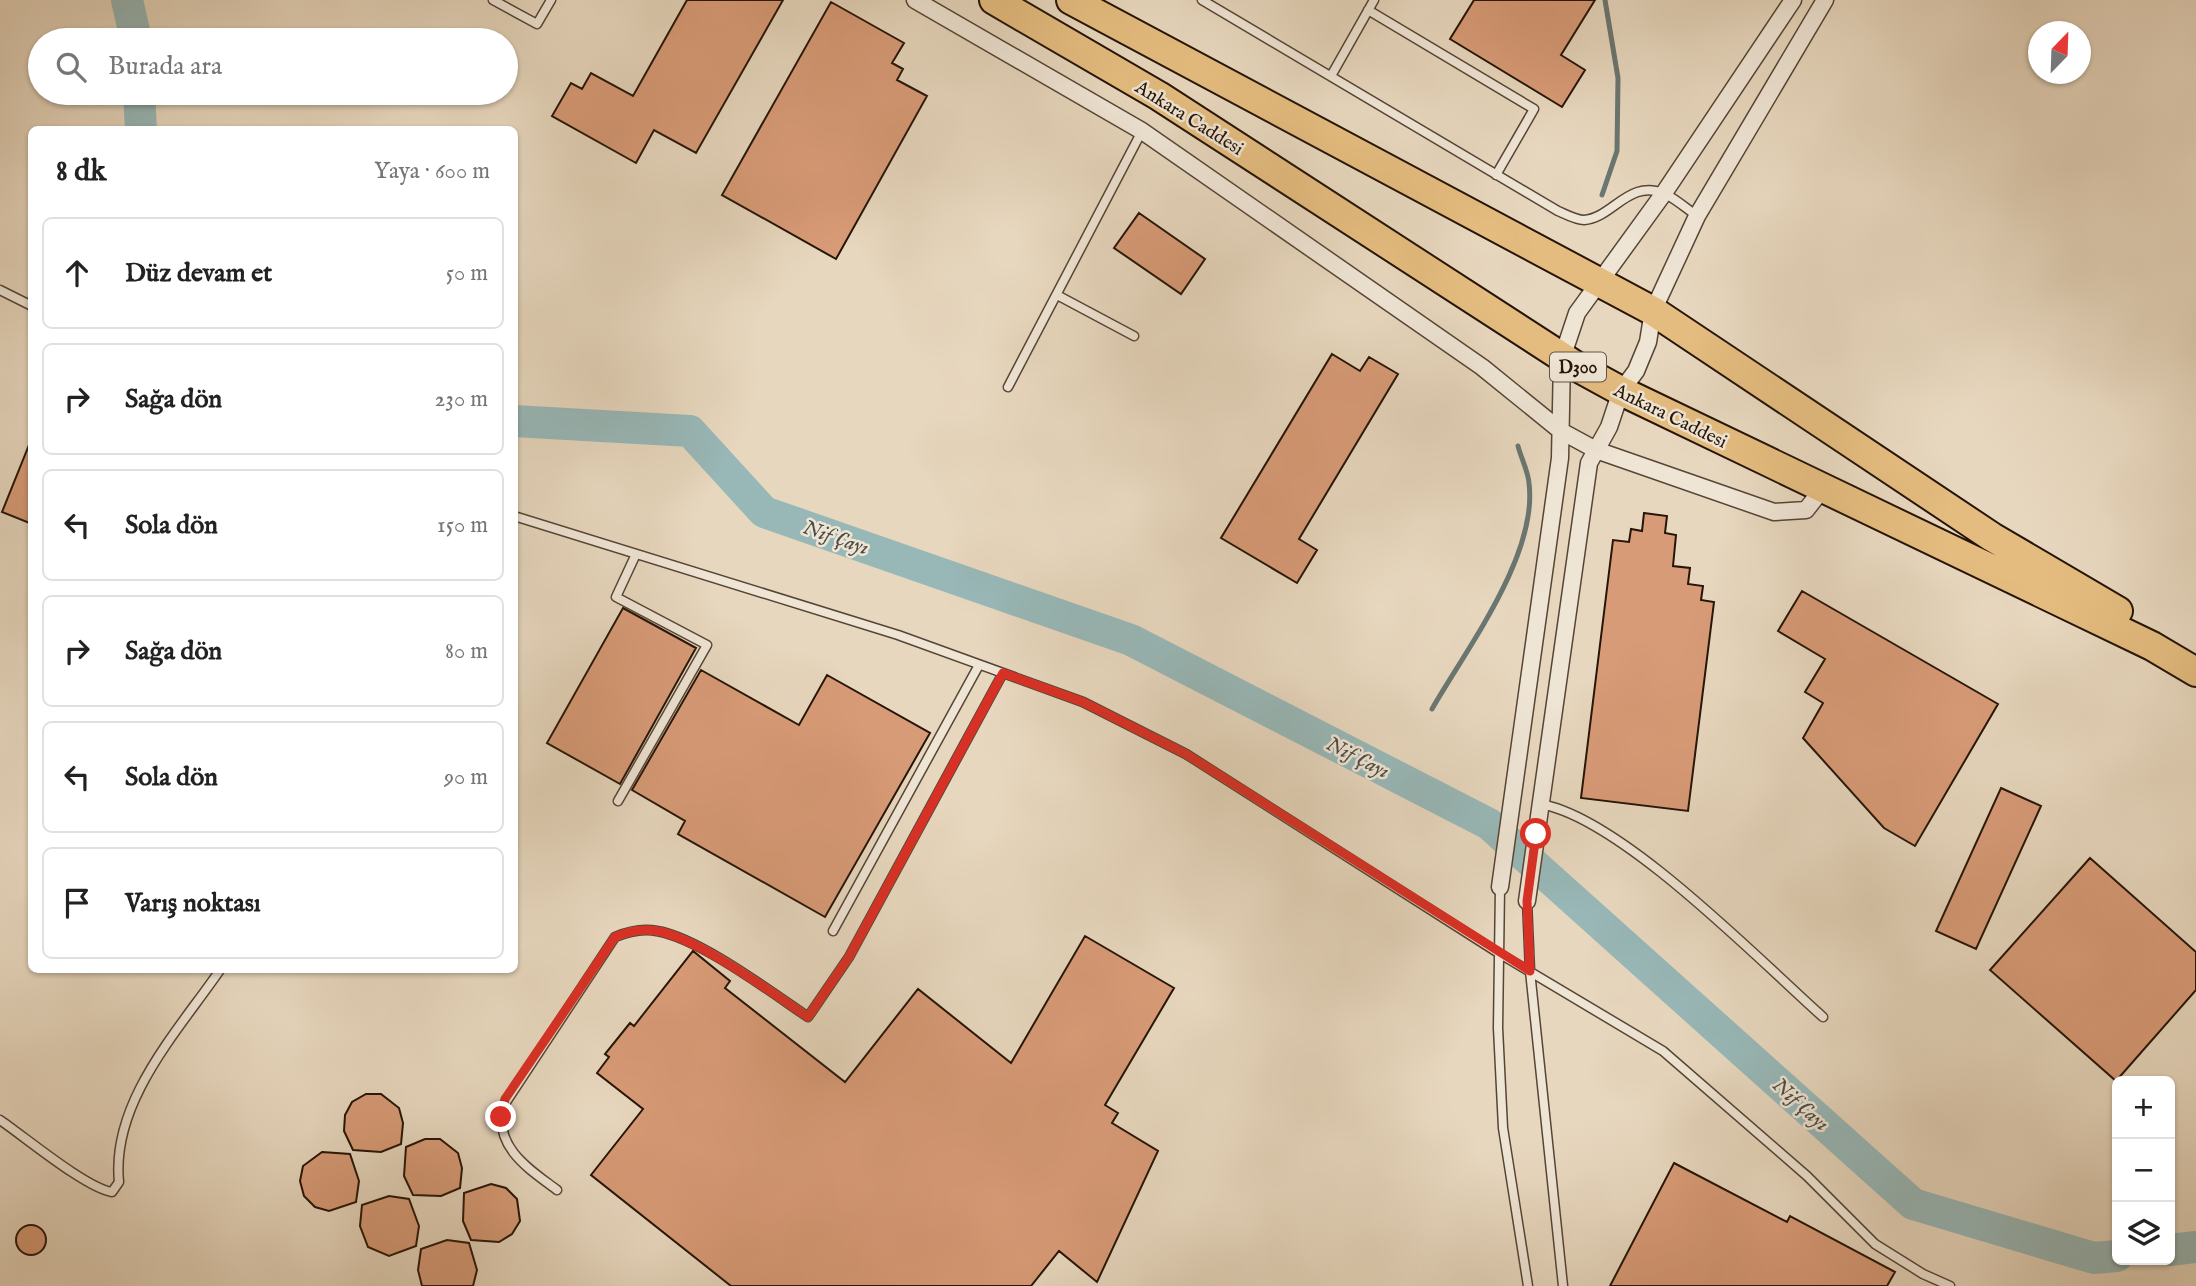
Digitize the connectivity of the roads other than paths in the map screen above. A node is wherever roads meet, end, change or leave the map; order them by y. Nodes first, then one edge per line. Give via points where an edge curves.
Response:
1 (494, 0) edge
2 (551, 0) edge
3 (915, 0) edge
4 (994, 0) edge
5 (1071, 0) edge
6 (1202, 0) edge
7 (1374, 0) edge
8 (1793, 0) edge
9 (1825, 0) edge
10 (1368, 10) junction
11 (1331, 76) junction
12 (1143, 131) junction
13 (1496, 175) junction
14 (1664, 193) junction
15 (1697, 216) junction
16 (1600, 280) junction
17 (0, 290) edge
18 (1057, 295) junction
19 (28, 304) edge
20 (1653, 311) junction
21 (1134, 336) dead end
22 (1562, 358) junction
23 (1009, 387) dead end
24 (1621, 391) junction
25 (1561, 431) junction
26 (1596, 450) junction
27 (1824, 487) junction
28 (518, 517) edge
29 (636, 554) junction
30 (2196, 657) edge
31 (979, 665) junction
32 (2196, 672) edge
33 (1003, 673) junction
34 (1512, 800) junction
35 (618, 801) dead end
36 (1540, 804) junction
37 (1500, 887) joint
38 (1527, 901) joint
39 (832, 932) dead end
40 (1497, 952) junction
41 (1530, 971) junction
42 (218, 973) edge
43 (1823, 1017) dead end
44 (0, 1119) edge
45 (557, 1191) dead end
46 (1528, 1286) edge
47 (1563, 1286) edge
48 (1950, 1286) edge

1 - 2 lane via 537,24
3 - 12 street
4 - 22 highway, Ankara Caddesi / D300 via 1158,96
5 - 16 highway
6 - 11 lane
7 - 10 lane
8 - 14 street
9 - 15 street
10 - 11 lane
10 - 13 lane via 1534,109
11 - 13 lane
12 - 18 lane
12 - 25 street via 1482,367
13 - 14 lane via 1582,220 1643,190
14 - 15 lane
14 - 16 street
15 - 20 street
16 - 20 highway
16 - 22 street via 1577,313
17 - 19 lane
18 - 21 lane
18 - 23 lane
20 - 24 street via 1648,342
20 - 30 highway via 1992,537
22 - 24 highway, Ankara Caddesi / D300
22 - 25 street
24 - 26 street
24 - 27 highway, Ankara Caddesi / D300
25 - 26 street
25 - 34 street
26 - 27 street via 1774,512 1806,510
26 - 36 street via 1588,463
27 - 32 highway, Ankara Caddesi / D300 via 2152,646
28 - 29 lane
29 - 31 lane via 898,635
29 - 35 lane via 616,597 707,645
31 - 33 lane
31 - 39 lane
33 - 40 lane via 1083,702 1186,754
33 - 45 lane via 849,957 808,1017 731,966 672,935 646,930 615,937 502,1108 503,1136 512,1153
34 - 36 street
34 - 37 street
36 - 38 street
36 - 43 lane via 1587,821 1631,850
37 - 40 lane
38 - 41 lane
40 - 41 lane
40 - 46 lane via 1503,1128
41 - 47 lane
41 - 48 lane via 1663,1051 1807,1176 1875,1244
42 - 44 lane via 165,1041 124,1126 117,1158 119,1182 111,1192 81,1178

